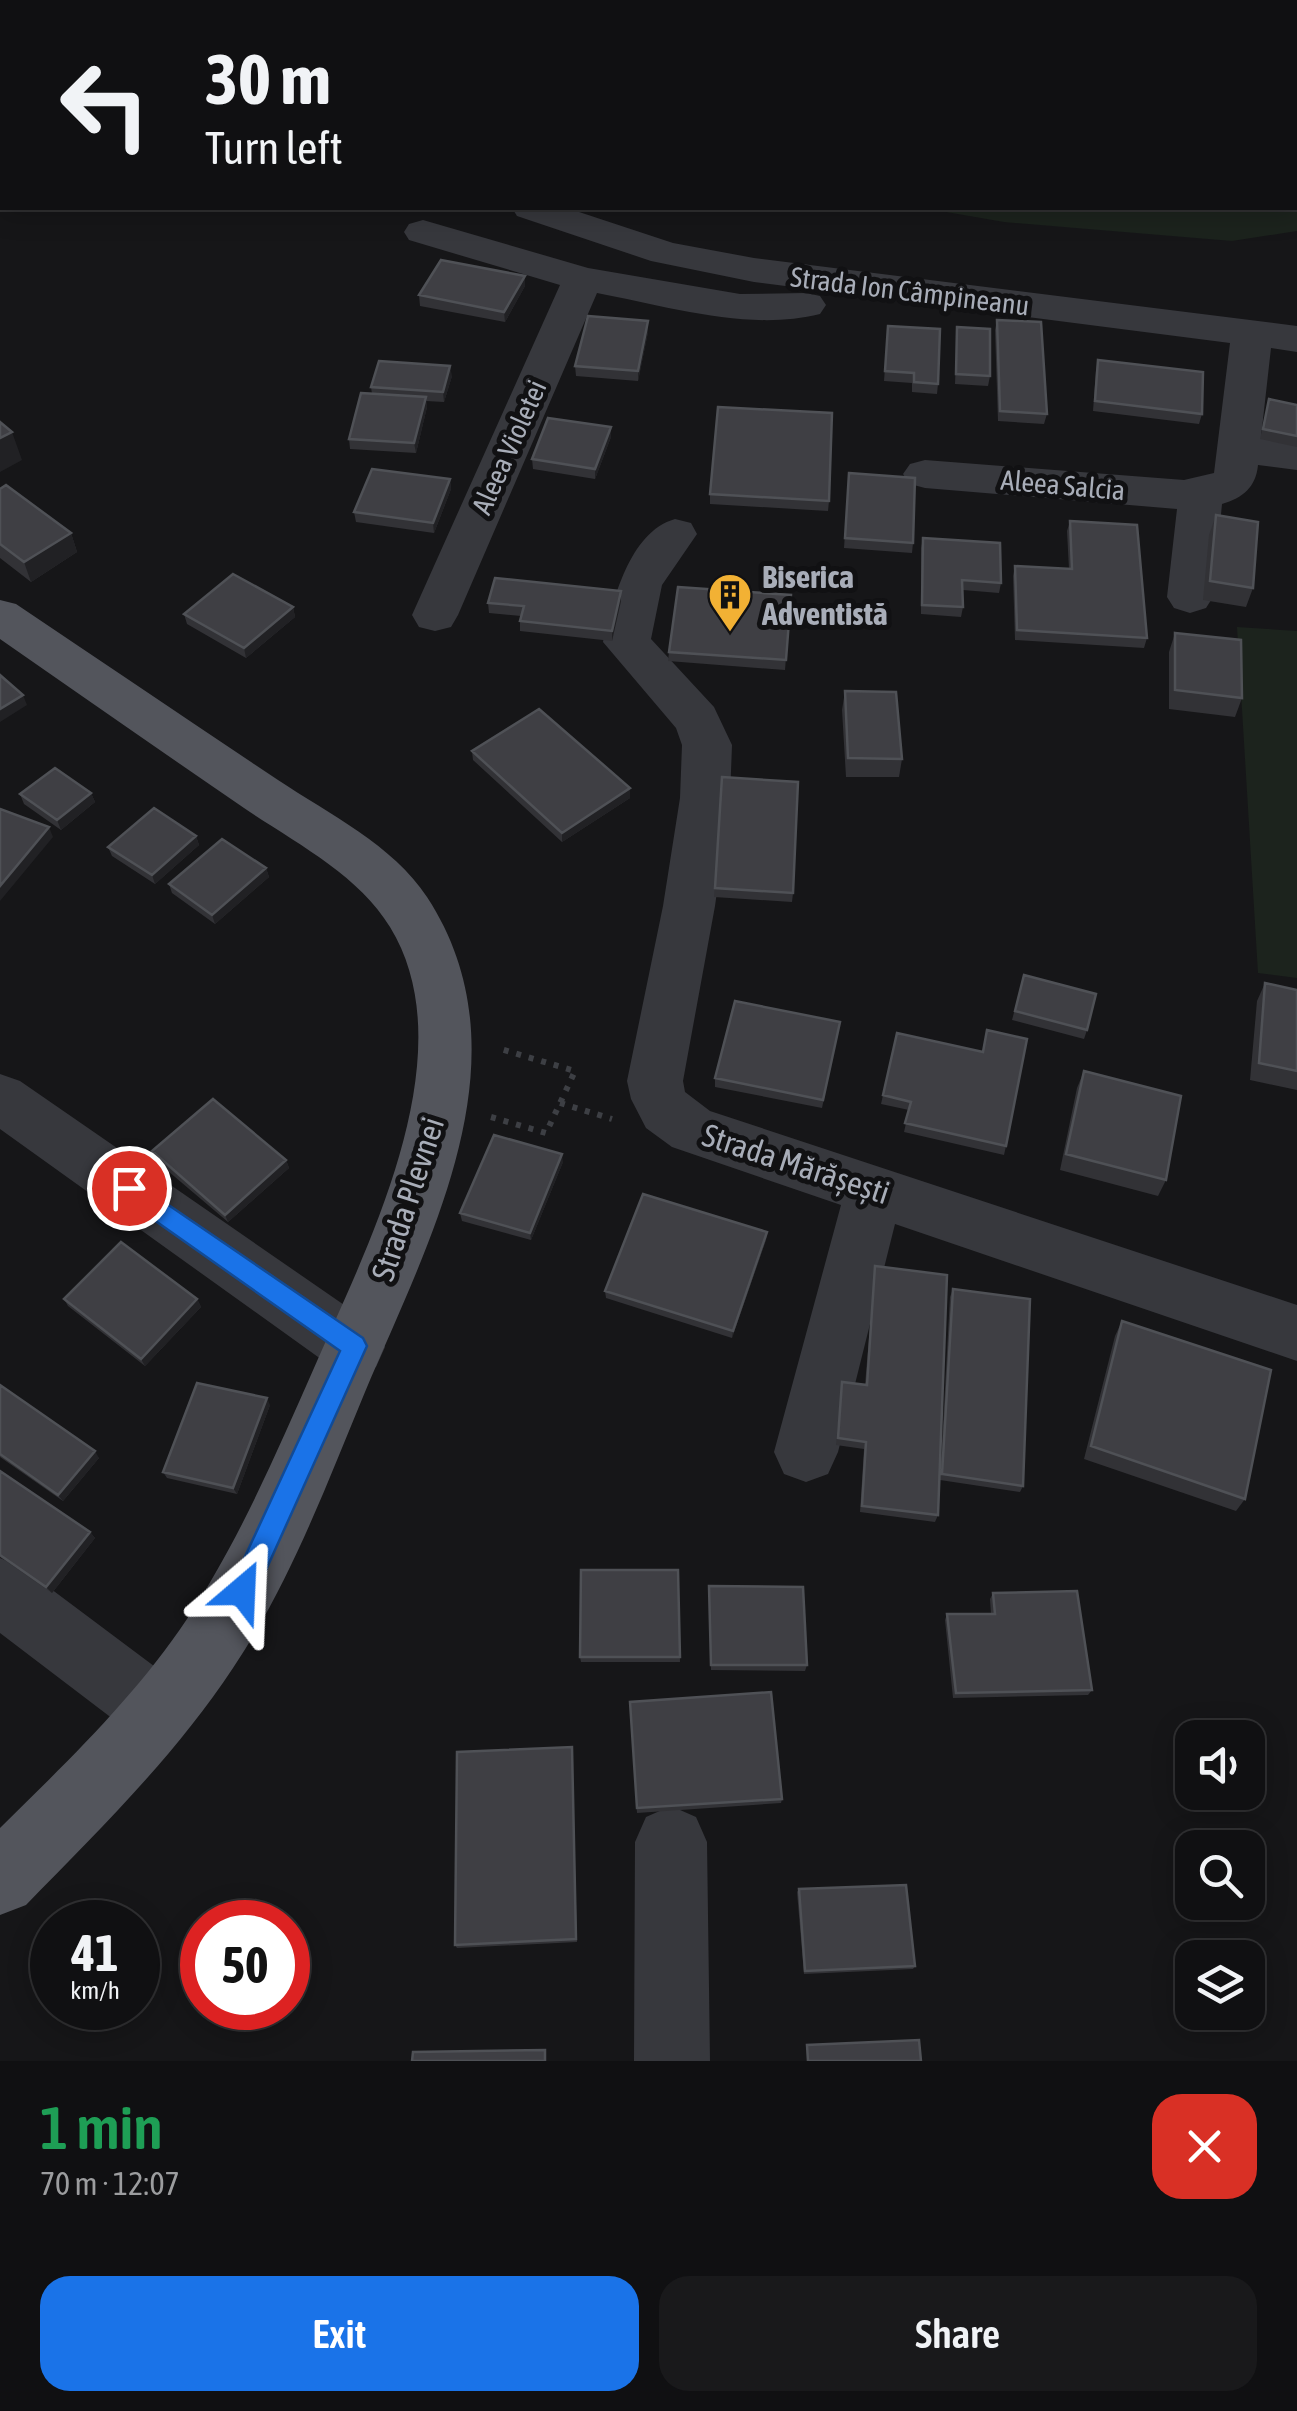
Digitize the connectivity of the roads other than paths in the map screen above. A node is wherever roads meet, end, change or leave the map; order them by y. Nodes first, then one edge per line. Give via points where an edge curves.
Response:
1 (537, 210) edge
2 (424, 232) dead end
3 (583, 280) junction
4 (890, 288) junction
5 (1252, 334) junction
6 (1297, 339) edge
7 (1238, 448) junction
8 (1297, 456) edge
9 (925, 474) dead end
10 (1201, 495) junction
11 (675, 534) dead end
12 (1190, 597) dead end
13 (435, 615) dead end
14 (0, 616) edge
15 (0, 1098) edge
16 (874, 1190) junction
17 (1297, 1333) edge
18 (354, 1346) junction
19 (806, 1452) dead end
20 (0, 1591) edge
21 (158, 1711) junction
22 (671, 1842) dead end
23 (0, 1878) edge
24 (672, 2061) edge

1 - 4 street, Strada Ion Câmpineanu via 664,253
2 - 3 street
3 - 4 street via 740,306 838,303
3 - 13 street, Aleea Violetei
4 - 5 street, Strada Ion Câmpineanu
5 - 6 street, Strada Ion Câmpineanu
5 - 7 street
7 - 8 street
7 - 10 street via 1235,477
9 - 10 street, Aleea Salcia
10 - 12 street
11 - 16 street, Strada Mărășești via 640,582 627,642 697,720 708,745 657,1096 666,1114 692,1130
14 - 18 main road, Strada Plevnei via 303,822 406,908 434,967 443,1031 440,1102 423,1172
15 - 18 street
16 - 17 street, Strada Mărășești
16 - 19 street
18 - 21 main road, Strada Plevnei via 242,1591
20 - 21 street
21 - 23 main road, Strada Plevnei
22 - 24 street

